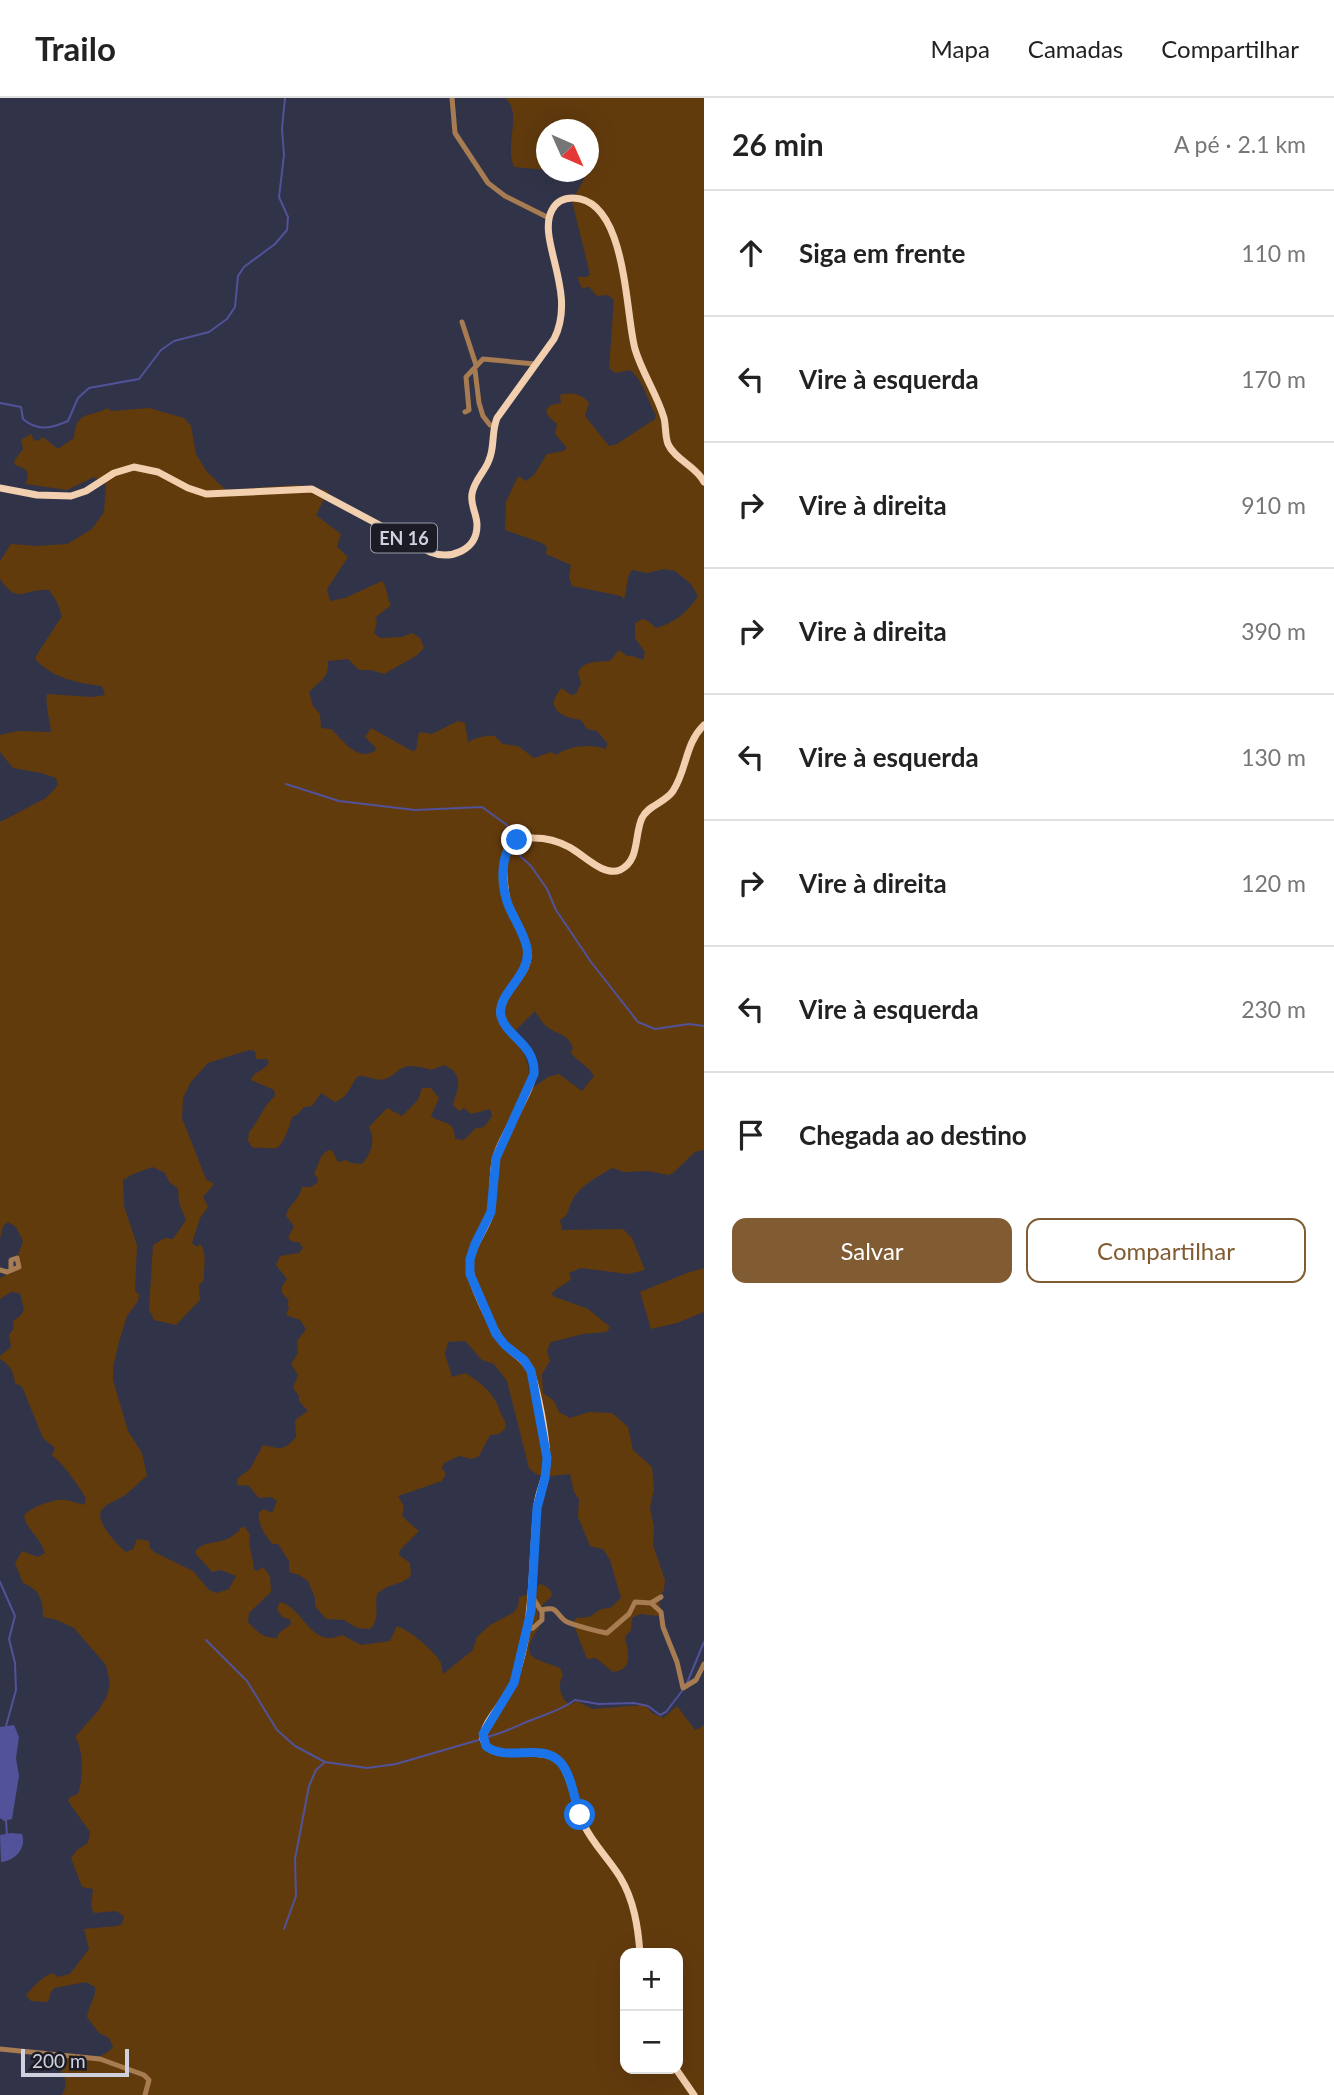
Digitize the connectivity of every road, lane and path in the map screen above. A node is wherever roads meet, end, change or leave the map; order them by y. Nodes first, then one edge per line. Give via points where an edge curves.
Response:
1 (452, 98) edge
2 (549, 218) junction
3 (462, 322) dead end
4 (535, 363) junction
5 (475, 368) junction
6 (467, 388) junction
7 (477, 389) junction
8 (465, 412) dead end
9 (494, 426) junction
10 (704, 482) edge
11 (0, 488) edge
12 (704, 725) edge
13 (11, 1269) dead end
14 (0, 1270) edge
15 (662, 1597) dead end
16 (533, 1598) junction
17 (651, 1603) junction
18 (541, 1610) junction
19 (527, 1629) junction
20 (704, 1664) edge
21 (640, 1948) edge
22 (0, 2049) edge
23 (679, 2074) edge
24 (145, 2095) edge
25 (694, 2095) edge

1 - 2 street via 455,133 488,183
2 - 4 main road, EN 16 via 563,310 554,339
2 - 10 main road via 558,202 571,198 592,204 609,223 634,347 664,417 669,446
3 - 5 street
4 - 5 street via 483,359
4 - 9 main road, EN 16
5 - 6 street via 466,377
5 - 7 street
6 - 7 street
6 - 8 street via 469,410
7 - 9 street via 483,415
9 - 11 main road, EN 16 via 491,457 472,490 477,531 467,548 450,556 430,552 312,489 206,494 158,472 134,467 71,496
12 - 16 main road via 691,742 673,791 642,817 631,860 624,868 616,872 603,869 558,842 526,837 511,844 504,860 506,898 528,954 500,1013 526,1048 534,1068 496,1158 491,1212 475,1244 470,1274 496,1334 528,1365 536,1388 547,1467 537,1508
13 - 14 street
15 - 17 street
16 - 18 street
16 - 19 main road
17 - 18 street via 635,1602 629,1614 607,1633 564,1621 556,1610
17 - 20 street via 661,1612 683,1688 696,1680
18 - 19 street via 541,1620
19 - 21 main road via 514,1683 485,1727 483,1741 497,1752 541,1753 560,1762 586,1829 621,1878 632,1903
22 - 24 street via 100,2059 144,2074 149,2080
23 - 25 main road

